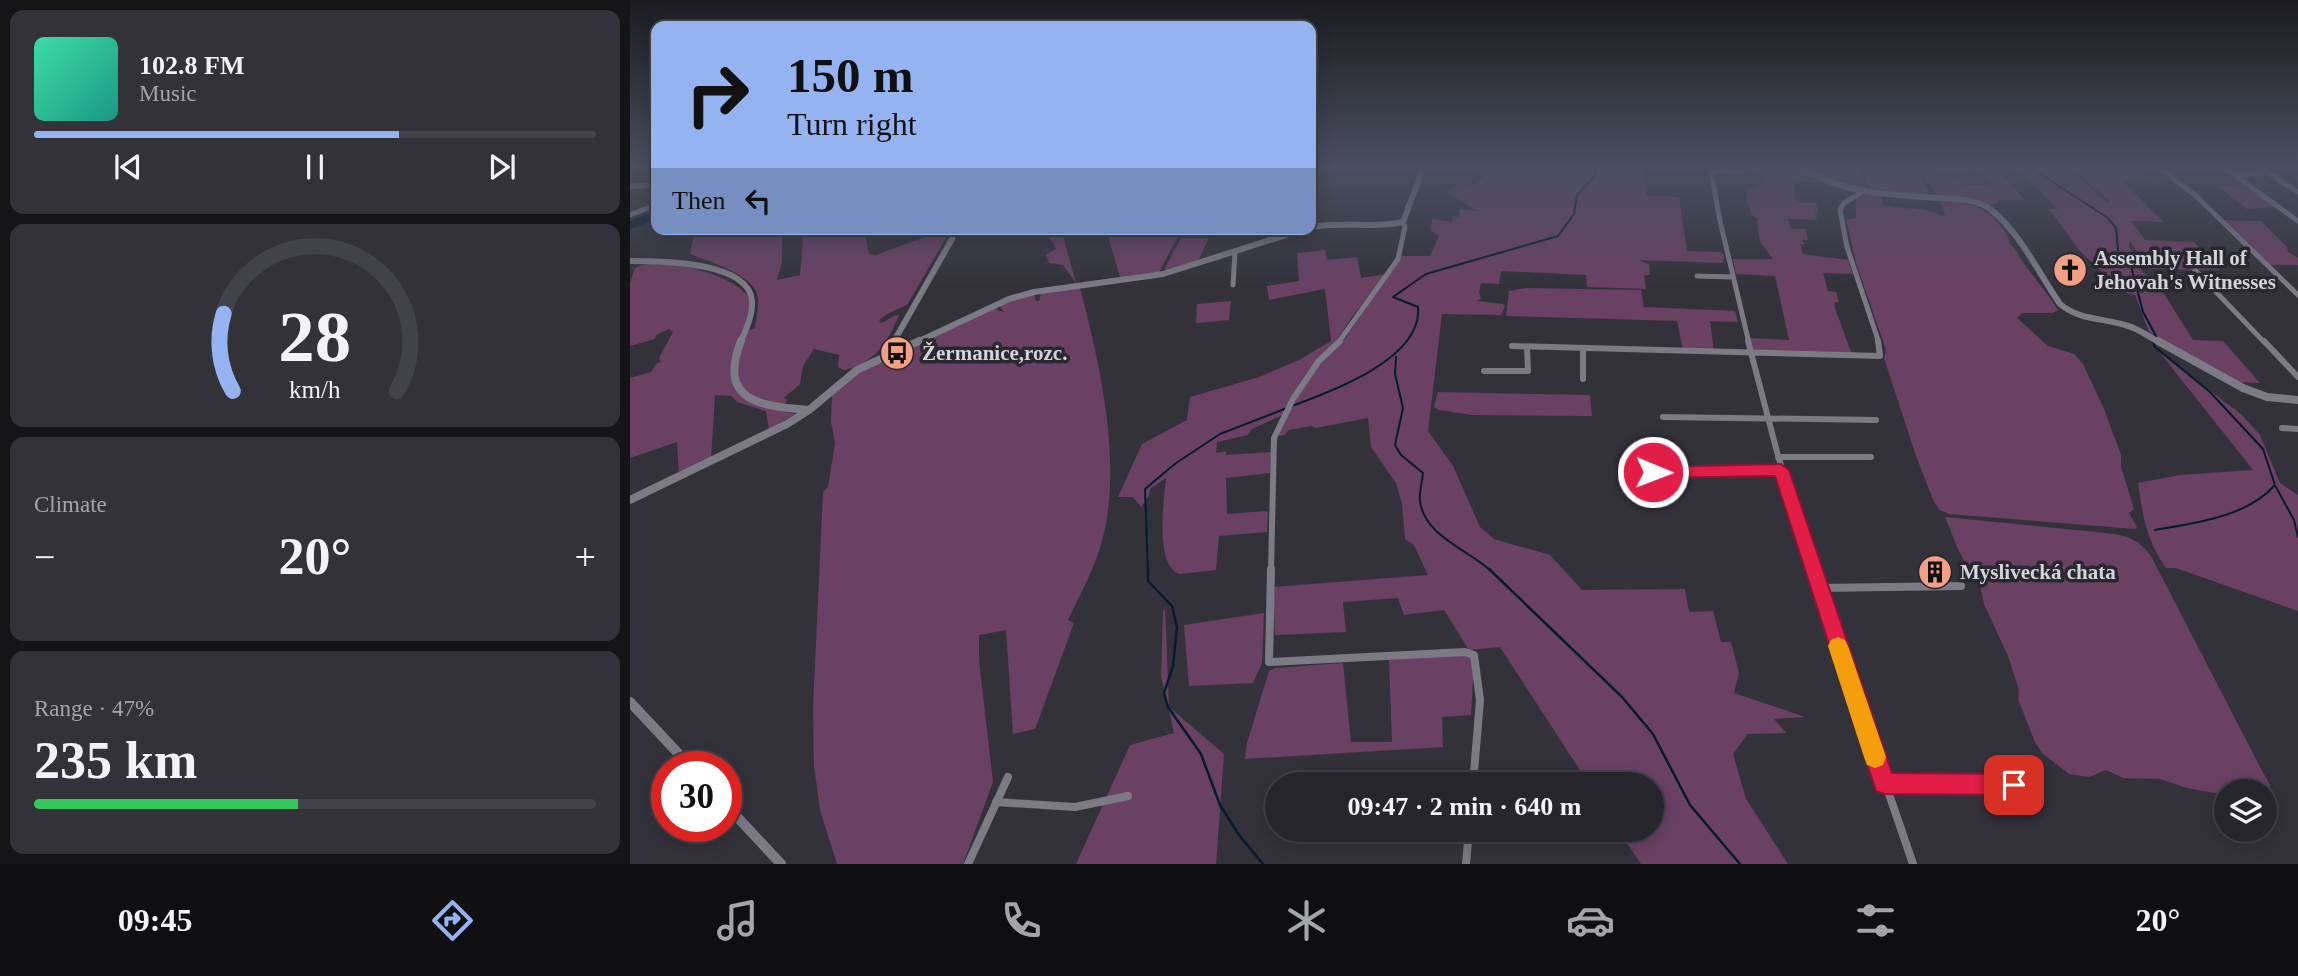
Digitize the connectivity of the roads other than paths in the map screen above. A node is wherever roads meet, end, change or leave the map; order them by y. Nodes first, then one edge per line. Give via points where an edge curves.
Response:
1 (1408, 206) edge
2 (1718, 206) edge
3 (1842, 206) edge
4 (1985, 206) edge
5 (2207, 206) edge
6 (2278, 206) edge
7 (651, 207) edge
8 (630, 215) edge
9 (2298, 221) edge
10 (1402, 222) junction
11 (1316, 226) edge
12 (953, 235) edge
13 (1287, 235) edge
14 (1235, 252) junction
15 (630, 261) edge
16 (2195, 270) dead end
17 (1697, 276) dead end
18 (1733, 277) junction
19 (1233, 285) dead end
20 (2298, 295) edge
21 (1512, 346) dead end
22 (1528, 347) junction
23 (1583, 349) junction
24 (891, 353) junction
25 (1751, 354) junction
26 (1483, 371) dead end
27 (2298, 377) edge
28 (1583, 379) dead end
29 (2298, 400) edge
30 (809, 410) junction
31 (1663, 417) dead end
32 (1767, 418) junction
33 (1876, 420) dead end
34 (2282, 428) dead end
35 (2298, 429) edge
36 (1778, 457) junction
37 (1871, 457) dead end
38 (1781, 470) junction
39 (1653, 472) dead end
40 (630, 500) edge
41 (1961, 586) dead end
42 (1818, 588) junction
43 (630, 702) edge
44 (676, 751) edge
45 (1474, 772) edge
46 (1008, 777) dead end
47 (1884, 783) junction
48 (2014, 785) dead end
49 (1128, 796) dead end
50 (996, 802) junction
51 (742, 823) edge
52 (1468, 842) edge
53 (781, 864) edge
54 (968, 864) edge
55 (1466, 864) edge
56 (1913, 864) edge

1 - 10 street
2 - 18 street
3 - 25 street via 1847,247 1882,354 1876,358
4 - 29 street via 2002,222 2065,309 2083,317 2123,323 2250,391
5 - 20 street
6 - 9 street
7 - 8 street
10 - 11 street
10 - 45 street via 1405,227 1398,259 1344,337 1318,362 1274,438 1269,662 1474,655 1479,666
12 - 24 street via 893,341
13 - 14 street
14 - 19 street
14 - 24 street via 1152,276 1019,296
15 - 30 street via 696,263 744,285 752,299 749,326 732,369 735,384 760,403
16 - 27 street
17 - 18 street
18 - 25 street
21 - 22 street
22 - 23 street
22 - 26 street via 1528,371
23 - 25 street
23 - 28 street
24 - 30 street via 850,374
25 - 32 street
30 - 40 street
31 - 32 street
32 - 33 street
32 - 36 street
34 - 35 street
36 - 37 street
36 - 38 street
38 - 39 street
38 - 42 street
41 - 42 street
42 - 47 street
43 - 44 street
46 - 50 street
47 - 48 street
47 - 56 street
49 - 50 street via 1076,807
50 - 54 street
51 - 53 street
52 - 55 street

